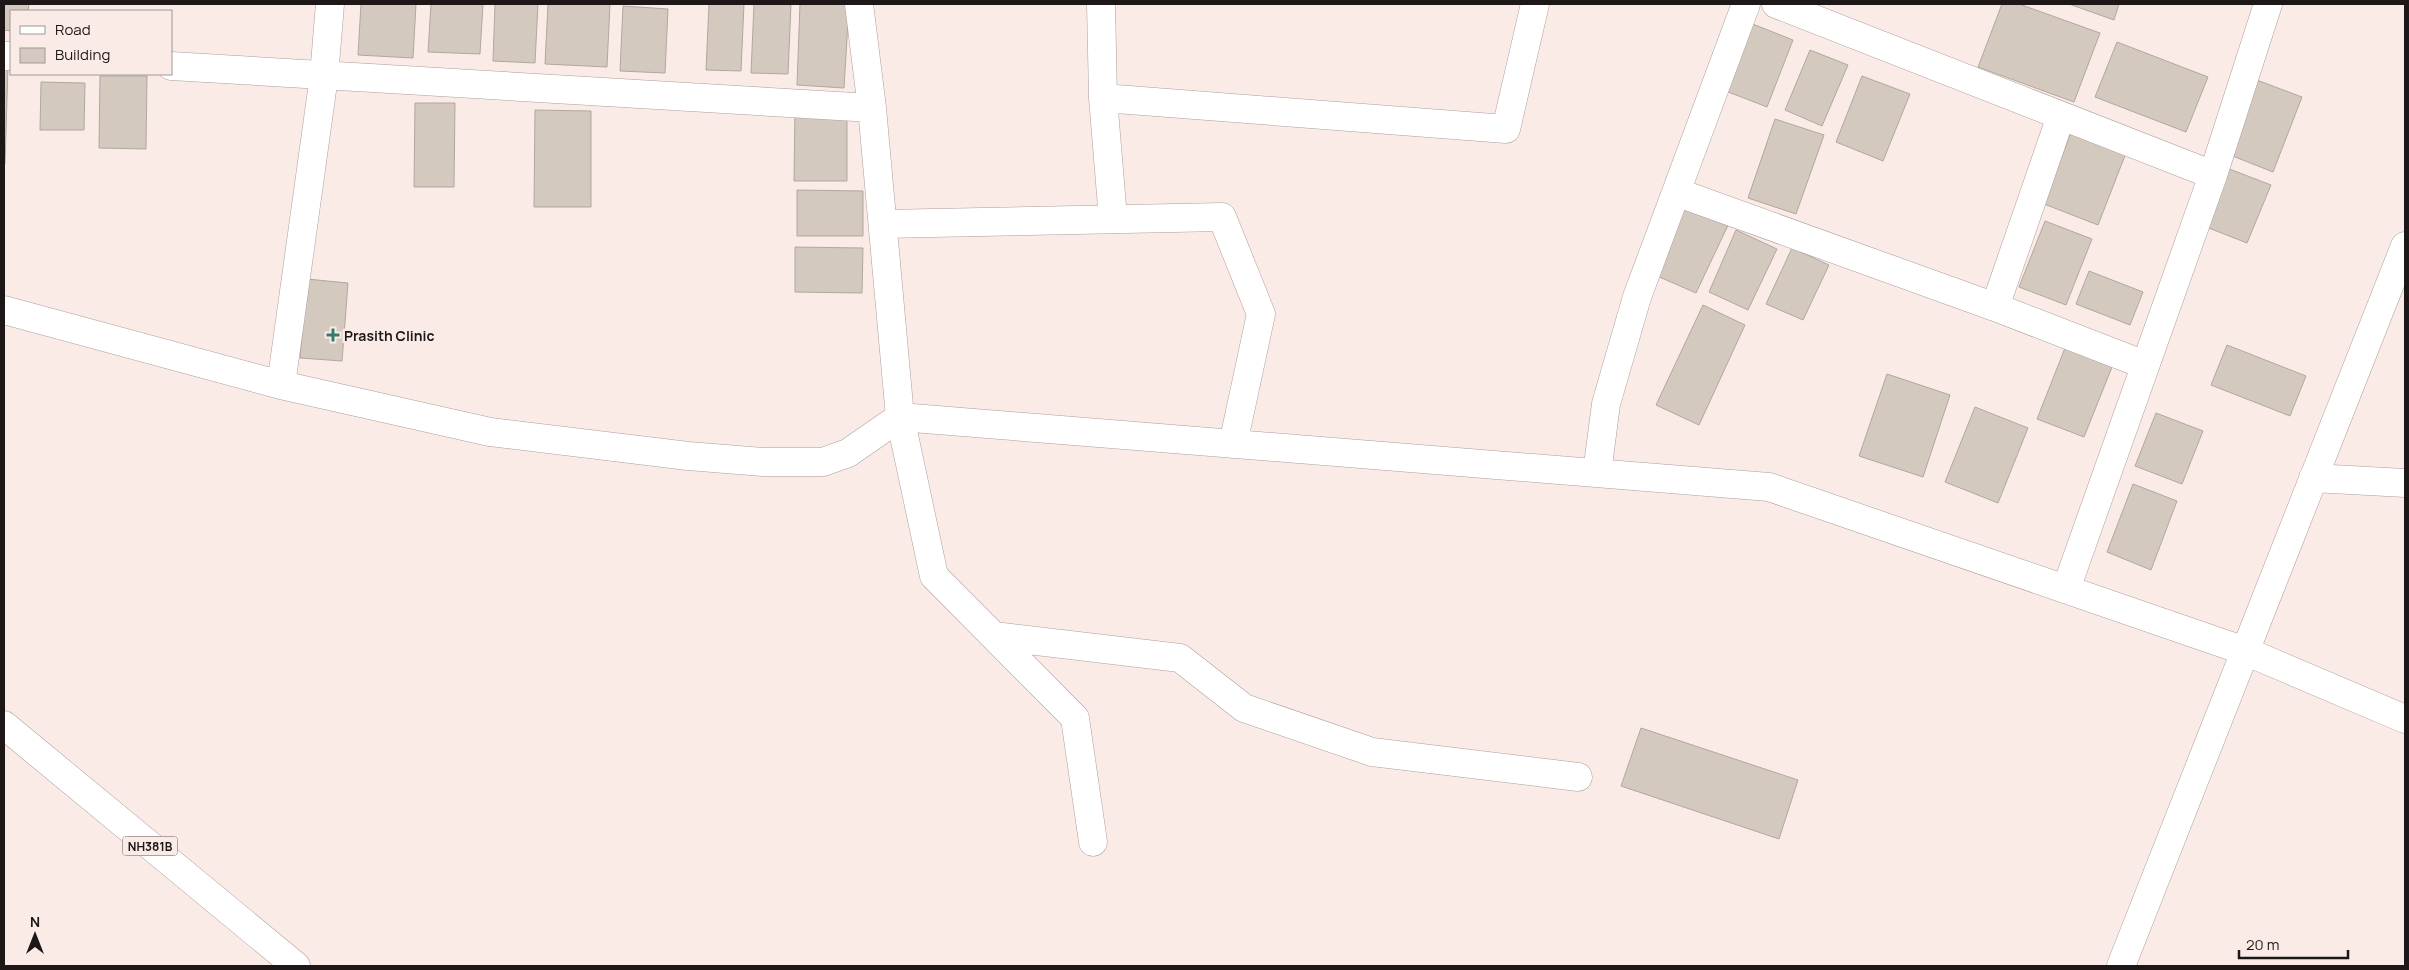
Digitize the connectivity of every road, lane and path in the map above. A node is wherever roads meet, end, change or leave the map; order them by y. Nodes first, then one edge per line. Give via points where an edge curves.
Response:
1 (330, 4) edge
2 (858, 4) edge
3 (1101, 4) edge
4 (1535, 4) edge
5 (1746, 4) edge
6 (1776, 4) edge
7 (2268, 4) edge
8 (172, 66) edge
9 (324, 76) junction
10 (1103, 98) junction
11 (872, 108) junction
12 (2061, 116) junction
13 (2213, 176) junction
14 (1676, 192) junction
15 (1113, 219) junction
16 (883, 224) junction
17 (2405, 246) edge
18 (1996, 307) junction
19 (4, 310) edge
20 (2145, 365) junction
21 (281, 385) junction
22 (900, 417) junction
23 (1233, 444) junction
24 (1598, 473) junction
25 (2313, 478) junction
26 (2405, 483) edge
27 (2066, 589) junction
28 (994, 636) junction
29 (2245, 651) junction
30 (2405, 719) edge
31 (4, 725) edge
32 (1578, 777) dead end
33 (1092, 842) dead end
34 (296, 966) edge
35 (2121, 966) edge

1 - 9 main road
2 - 11 main road
3 - 10 main road
4 - 10 main road via 1506,128
5 - 14 main road
6 - 12 main road
7 - 13 main road
8 - 9 main road
9 - 11 main road
9 - 21 main road
10 - 15 main road
11 - 16 main road
12 - 13 main road
12 - 18 main road
13 - 20 main road
14 - 18 main road
14 - 24 main road via 1637,297 1606,404
15 - 16 main road
15 - 23 main road via 1222,217 1261,314
16 - 22 main road
17 - 25 main road
18 - 20 main road
19 - 21 main road
20 - 27 main road
21 - 22 main road via 490,432 763,462 823,462 848,454
22 - 23 main road
22 - 28 main road via 934,576
23 - 24 main road
24 - 27 main road via 1768,486
25 - 26 main road
25 - 29 main road
27 - 29 main road
28 - 32 main road via 1180,658 1244,708 1372,752
28 - 33 main road via 1075,718
29 - 30 main road
29 - 35 main road
31 - 34 main road, NH381B

